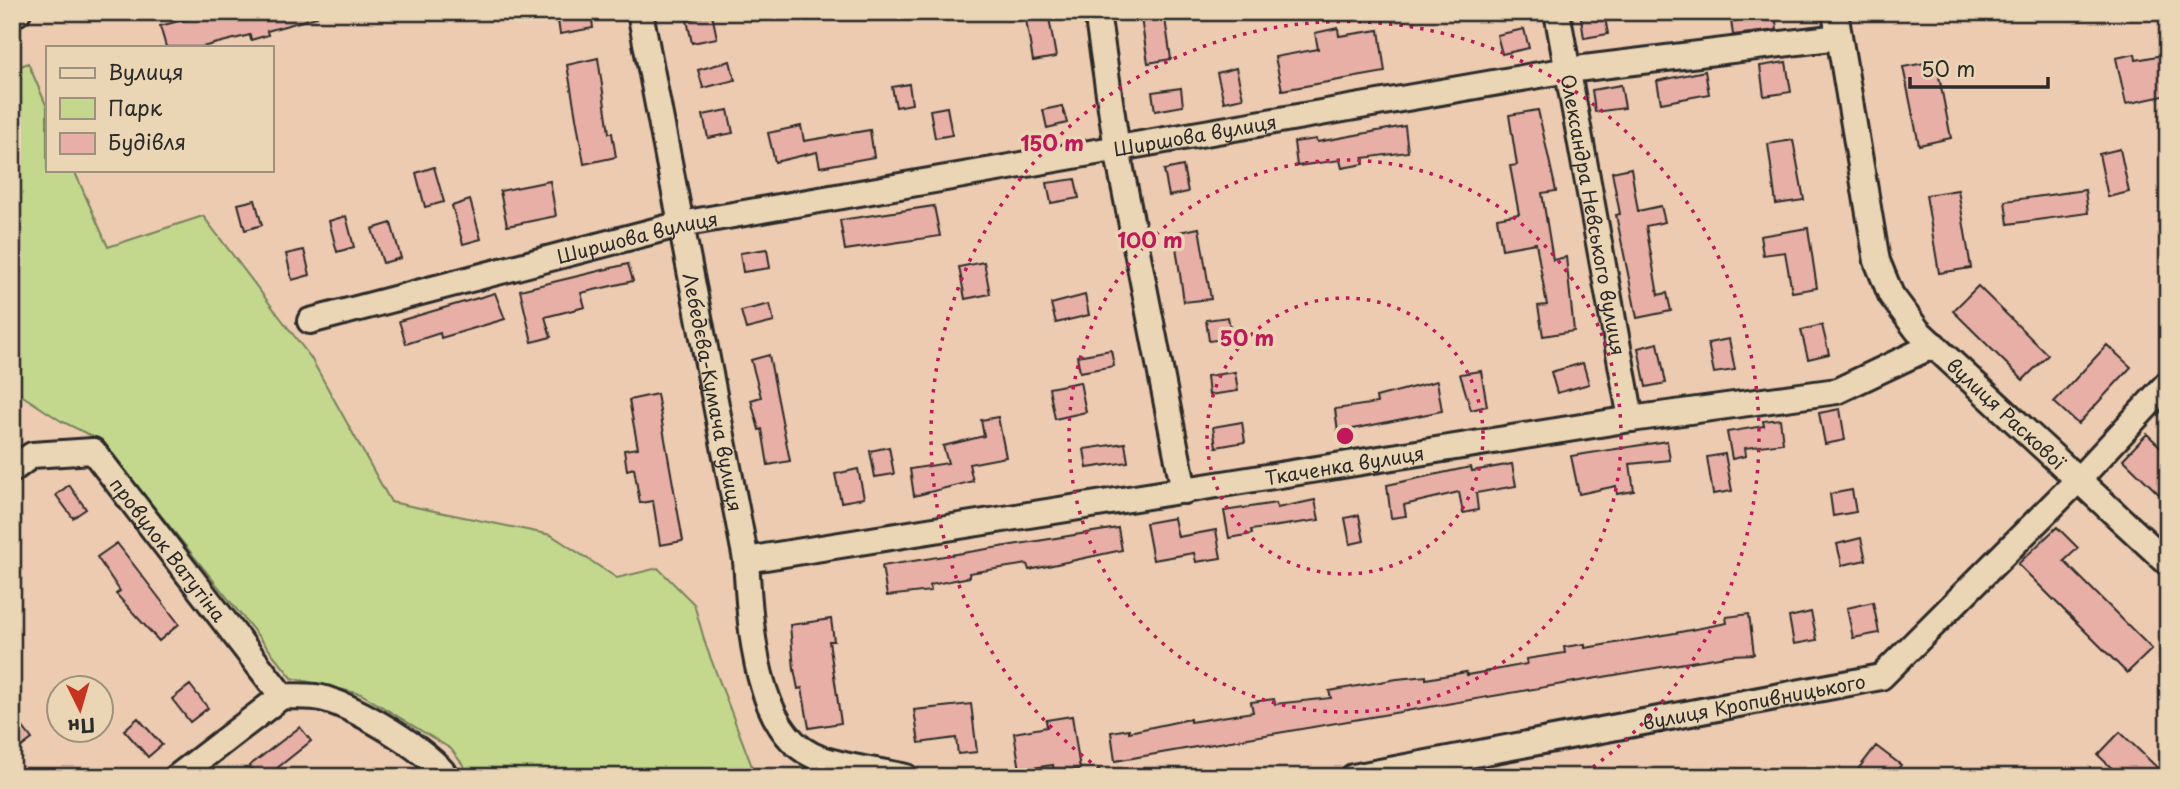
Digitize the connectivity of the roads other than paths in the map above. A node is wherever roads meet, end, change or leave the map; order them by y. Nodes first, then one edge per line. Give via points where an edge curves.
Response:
1 (18, 12) edge
2 (640, 12) edge
3 (1097, 12) edge
4 (1557, 12) edge
5 (1835, 12) edge
6 (12, 15) edge
7 (1839, 37) junction
8 (1568, 70) junction
9 (1117, 149) junction
10 (681, 224) junction
11 (310, 321) dead end
12 (1934, 345) junction
13 (2168, 383) edge
14 (1631, 419) junction
15 (12, 470) edge
16 (2078, 480) junction
17 (1184, 491) junction
18 (746, 560) junction
19 (2168, 563) edge
20 (282, 696) junction
21 (177, 777) edge
22 (447, 777) edge
23 (906, 777) edge
24 (1353, 777) edge

1 - 6 street
2 - 10 street, Лебедєва-Кумача вулиця
3 - 9 street
4 - 8 street, Олександра Невського вулиця
5 - 7 street, вулиця Раскової
7 - 8 street, Ширшова вулиця
7 - 12 street, вулиця Раскової via 1877,261 1891,295
8 - 9 street, Ширшова вулиця
8 - 14 street, Олександра Невського вулиця
9 - 10 street, Ширшова вулиця
9 - 17 street
10 - 11 street, Ширшова вулиця
10 - 18 street, Лебедєва-Кумача вулиця
12 - 14 street, Ткаченка вулиця via 1837,391
12 - 16 street, вулиця Раскової
13 - 16 street, вулиця Кропивницького
14 - 17 street, Ткаченка вулиця
15 - 20 street, провулок Ватутіна via 32,454 93,451
16 - 19 street, вулиця Раскової
16 - 24 street, вулиця Кропивницького via 1881,677
17 - 18 street, Ткаченка вулиця
18 - 23 street, Лебедєва-Кумача вулиця via 751,635 771,708 786,733 812,755
20 - 21 street
20 - 22 street via 325,698 391,732 436,763

